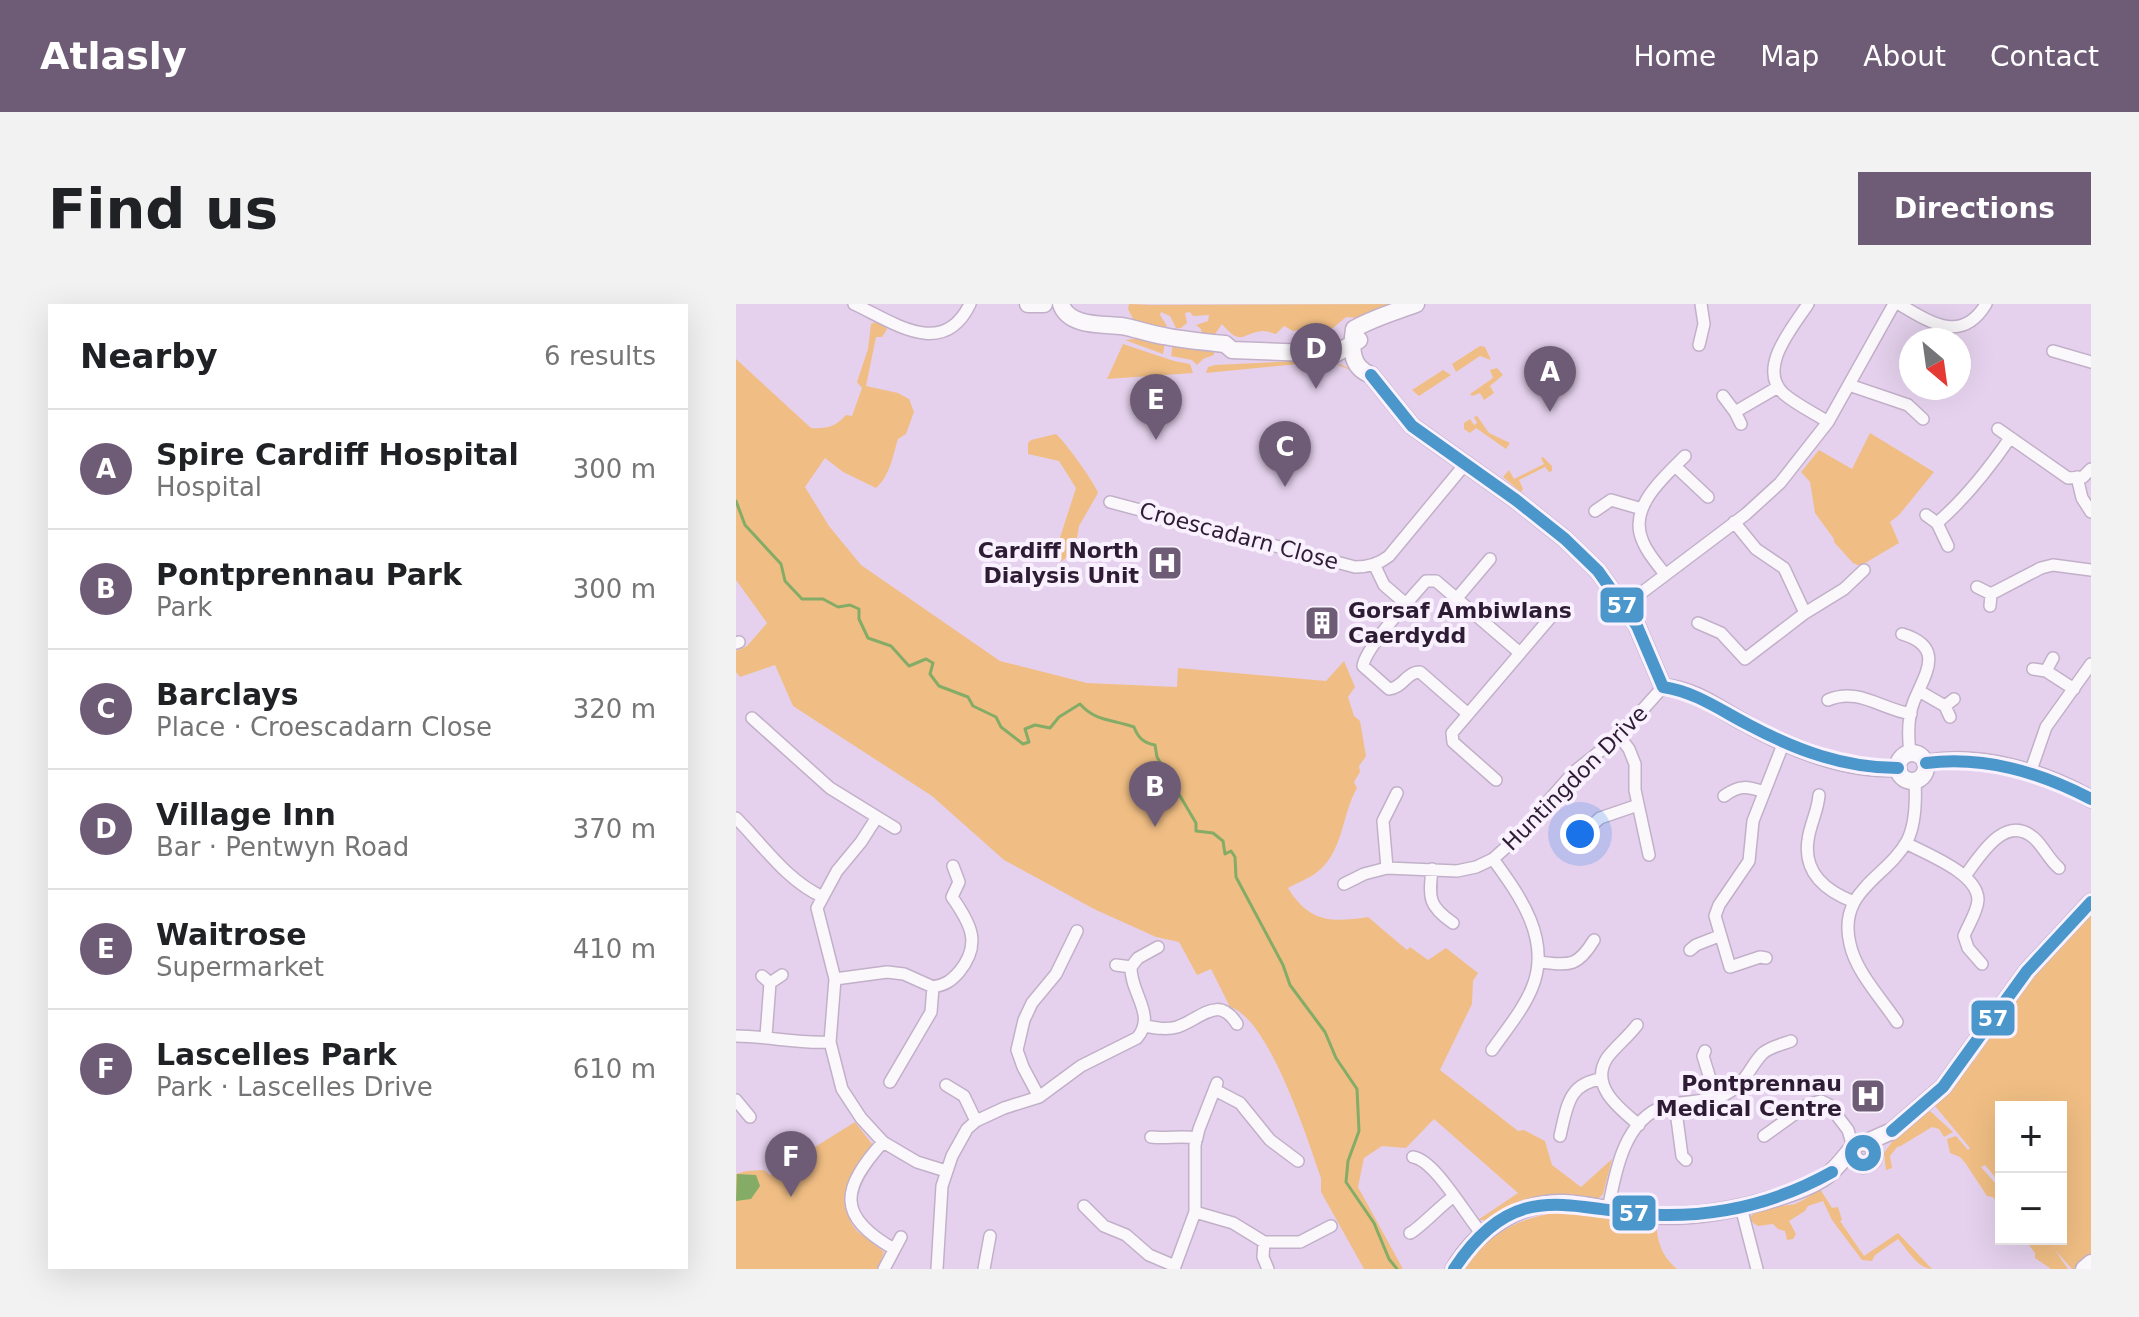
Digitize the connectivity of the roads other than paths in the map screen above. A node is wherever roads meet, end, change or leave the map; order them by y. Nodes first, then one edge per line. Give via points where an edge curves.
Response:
1 (854, 304) edge
2 (970, 304) edge
3 (1028, 304) edge
4 (1044, 304) edge
5 (1061, 304) edge
6 (1071, 304) edge
7 (1416, 304) edge
8 (1701, 304) edge
9 (1808, 304) edge
10 (1897, 304) edge
11 (1986, 304) edge
12 (1119, 326) junction
13 (1699, 345) dead end
14 (1351, 347) junction
15 (2053, 352) dead end
16 (2091, 362) edge
17 (1849, 385) junction
18 (1778, 387) junction
19 (1723, 396) dead end
20 (1735, 412) junction
21 (1923, 419) dead end
22 (1828, 422) junction
23 (1741, 424) dead end
24 (1998, 429) dead end
25 (2010, 438) junction
26 (1685, 456) dead end
27 (1466, 463) junction
28 (1675, 466) junction
29 (2091, 469) edge
30 (2077, 477) junction
31 (1708, 497) dead end
32 (1110, 502) dead end
33 (1642, 509) junction
34 (1595, 511) dead end
35 (2091, 512) edge
36 (1926, 515) dead end
37 (1734, 522) junction
38 (1937, 523) junction
39 (1948, 546) dead end
40 (1490, 559) dead end
41 (1374, 564) junction
42 (1864, 570) dead end
43 (2091, 570) edge
44 (1665, 574) junction
45 (1977, 587) dead end
46 (1457, 598) junction
47 (1406, 604) junction
48 (1624, 606) junction
49 (1556, 611) dead end
50 (1805, 613) junction
51 (1698, 623) dead end
52 (1910, 633) dead end
53 (1520, 653) junction
54 (2053, 658) dead end
55 (2091, 664) edge
56 (2033, 669) dead end
57 (2046, 671) junction
58 (1663, 687) junction
59 (2074, 689) junction
60 (1919, 691) junction
61 (1828, 700) dead end
62 (1950, 707) dead end
63 (1468, 714) junction
64 (1911, 714) junction
65 (752, 718) dead end
66 (1619, 736) junction
67 (1784, 742) junction
68 (1910, 753) junction
69 (1926, 763) junction
70 (1898, 768) junction
71 (2030, 773) junction
72 (1496, 780) dead end
73 (1915, 781) junction
74 (1764, 792) junction
75 (1397, 793) dead end
76 (1819, 795) dead end
77 (1724, 796) dead end
78 (2091, 799) edge
79 (1638, 805) junction
80 (877, 817) junction
81 (736, 818) edge
82 (895, 828) dead end
83 (1579, 837) dead end
84 (1906, 843) junction
85 (1649, 855) dead end
86 (1493, 859) junction
87 (953, 866) dead end
88 (1387, 868) junction
89 (2059, 868) dead end
90 (1432, 869) junction
91 (1965, 876) junction
92 (1344, 884) dead end
93 (823, 897) junction
94 (1854, 902) junction
95 (2091, 902) edge
96 (1453, 923) dead end
97 (1077, 931) dead end
98 (1719, 936) junction
99 (1594, 940) dead end
100 (1158, 947) dead end
101 (1690, 950) dead end
102 (1766, 958) dead end
103 (1539, 962) junction
104 (1982, 964) dead end
105 (1116, 965) dead end
106 (1131, 967) junction
107 (782, 975) dead end
108 (835, 979) junction
109 (933, 987) junction
110 (1897, 1022) dead end
111 (1237, 1024) dead end
112 (1637, 1025) dead end
113 (1145, 1026) junction
114 (736, 1036) edge
115 (766, 1036) junction
116 (1791, 1041) dead end
117 (830, 1042) junction
118 (1492, 1050) dead end
119 (1705, 1051) dead end
120 (1602, 1079) junction
121 (890, 1082) dead end
122 (946, 1085) dead end
123 (1039, 1097) junction
124 (1716, 1098) junction
125 (737, 1104) edge
126 (1675, 1104) junction
127 (750, 1117) dead end
128 (976, 1121) junction
129 (1639, 1125) junction
130 (1560, 1136) dead end
131 (1764, 1136) dead end
132 (1151, 1137) dead end
133 (1197, 1138) junction
134 (883, 1142) junction
135 (1862, 1150) junction
136 (1413, 1157) dead end
137 (1686, 1160) dead end
138 (1298, 1161) dead end
139 (946, 1171) junction
140 (1453, 1197) junction
141 (1084, 1206) dead end
142 (1741, 1207) junction
143 (1608, 1210) junction
144 (1195, 1212) junction
145 (1331, 1226) dead end
146 (1410, 1233) dead end
147 (1482, 1234) junction
148 (990, 1236) dead end
149 (901, 1237) dead end
150 (1264, 1242) junction
151 (894, 1249) junction
152 (2091, 1263) edge
153 (1174, 1268) edge
154 (884, 1269) edge
155 (937, 1269) edge
156 (984, 1269) edge
157 (1268, 1269) edge
158 (1454, 1269) edge
159 (1757, 1269) edge
160 (2084, 1269) edge

1 - 2 street via 931,335 954,326
3 - 4 street
5 - 12 street via 1082,321
6 - 12 street
7 - 14 street via 1379,319
8 - 13 street
9 - 18 street via 1775,359
10 - 11 street via 1951,326 1972,323
10 - 17 street
12 - 14 street via 1225,344 1232,350 1335,354
14 - 27 street via 1355,363 1412,426
15 - 16 street
17 - 21 street via 1908,405
17 - 22 street
18 - 20 street
18 - 22 street
19 - 20 street
20 - 23 street
22 - 37 street via 1780,483
24 - 25 street
25 - 30 street via 2061,475
25 - 38 street via 1965,497
26 - 28 street
27 - 41 street via 1389,556
27 - 48 street via 1565,539
28 - 31 street
28 - 33 street
29 - 30 street
30 - 35 street
32 - 41 street, Croescadarn Close via 1355,567
33 - 34 street via 1611,500
33 - 44 street via 1643,544
36 - 38 street
37 - 44 street
37 - 50 street via 1756,549 1784,568
38 - 39 street
40 - 46 street
41 - 47 street via 1384,585
42 - 50 street
43 - 45 street via 2041,568 1991,600
44 - 48 street
46 - 47 street via 1430,580
46 - 53 street
47 - 63 street via 1363,666 1389,689 1420,672
48 - 58 street
49 - 53 street
50 - 51 street via 1745,659 1721,633
52 - 60 street via 1930,664
53 - 63 street
54 - 57 street
55 - 59 street
56 - 57 street
57 - 59 street
58 - 66 street, Huntingdon Drive
58 - 67 street via 1696,694
59 - 71 street via 2046,727
60 - 62 street
60 - 64 street
61 - 64 street via 1840,690
63 - 72 street via 1452,733 1453,742
64 - 68 street
65 - 80 street via 830,788
66 - 79 street via 1635,764
66 - 86 street, Huntingdon Drive via 1574,772
67 - 70 street via 1871,768
67 - 74 street
68 - 69 street
68 - 70 street via 1899,760
69 - 71 street via 1968,761
69 - 73 street
70 - 73 street via 1902,777
71 - 78 street
73 - 84 street
74 - 77 street via 1741,786
74 - 98 street via 1750,829 1749,861 1716,910
75 - 88 street via 1383,821
76 - 94 street via 1808,840 1812,869 1830,891
79 - 83 street via 1600,818
79 - 85 street
80 - 82 street
80 - 93 street
81 - 93 street via 758,844
84 - 91 street
84 - 94 street
86 - 90 street, Huntingdon Drive via 1466,869
86 - 103 street via 1534,926
87 - 109 street via 959,882 952,897 974,942 952,980
88 - 90 street, Huntingdon Drive
88 - 92 street, Huntingdon Drive
89 - 91 street via 2036,840 2020,831 2003,833 1991,842
90 - 96 street via 1431,901
91 - 104 street via 1978,897 1964,936
93 - 108 street via 817,908
94 - 110 street via 1850,944
95 - 135 street via 2027,971 1943,1087
97 - 123 street via 1056,974 1032,1003 1017,1050
98 - 101 street
98 - 102 street via 1730,967
99 - 103 street via 1573,963
100 - 106 street
103 - 118 street via 1527,998
105 - 106 street
106 - 113 street
107 - 115 street via 766,979
108 - 109 street via 887,972
108 - 117 street
109 - 121 street via 931,1012
111 - 113 street via 1230,1012 1211,1010 1177,1027
112 - 120 street via 1607,1059
113 - 123 street via 1137,1038 1081,1066
114 - 115 street
115 - 117 street via 804,1044
116 - 124 street via 1763,1053 1744,1080
117 - 134 street via 842,1089
119 - 124 street
120 - 129 street via 1614,1103
120 - 130 street via 1577,1088
122 - 128 street via 964,1096
123 - 128 street
124 - 126 street
125 - 127 street
126 - 129 street via 1655,1110
126 - 137 street
128 - 139 street via 962,1134
129 - 143 street via 1620,1156
131 - 135 street via 1813,1102 1829,1105
132 - 133 street
133 - 138 street via 1216,1086
133 - 144 street
134 - 139 street
134 - 151 street via 855,1179 851,1201 864,1230
135 - 142 street via 1796,1190
136 - 140 street via 1432,1168
139 - 155 street
140 - 146 street
140 - 147 street
141 - 153 street via 1104,1226
142 - 143 street via 1670,1215
142 - 159 street
143 - 147 street via 1562,1202 1534,1207
144 - 150 street via 1233,1223
144 - 153 street
145 - 150 street via 1300,1242
147 - 158 street
148 - 156 street
149 - 151 street
150 - 157 street
151 - 154 street
152 - 160 street

